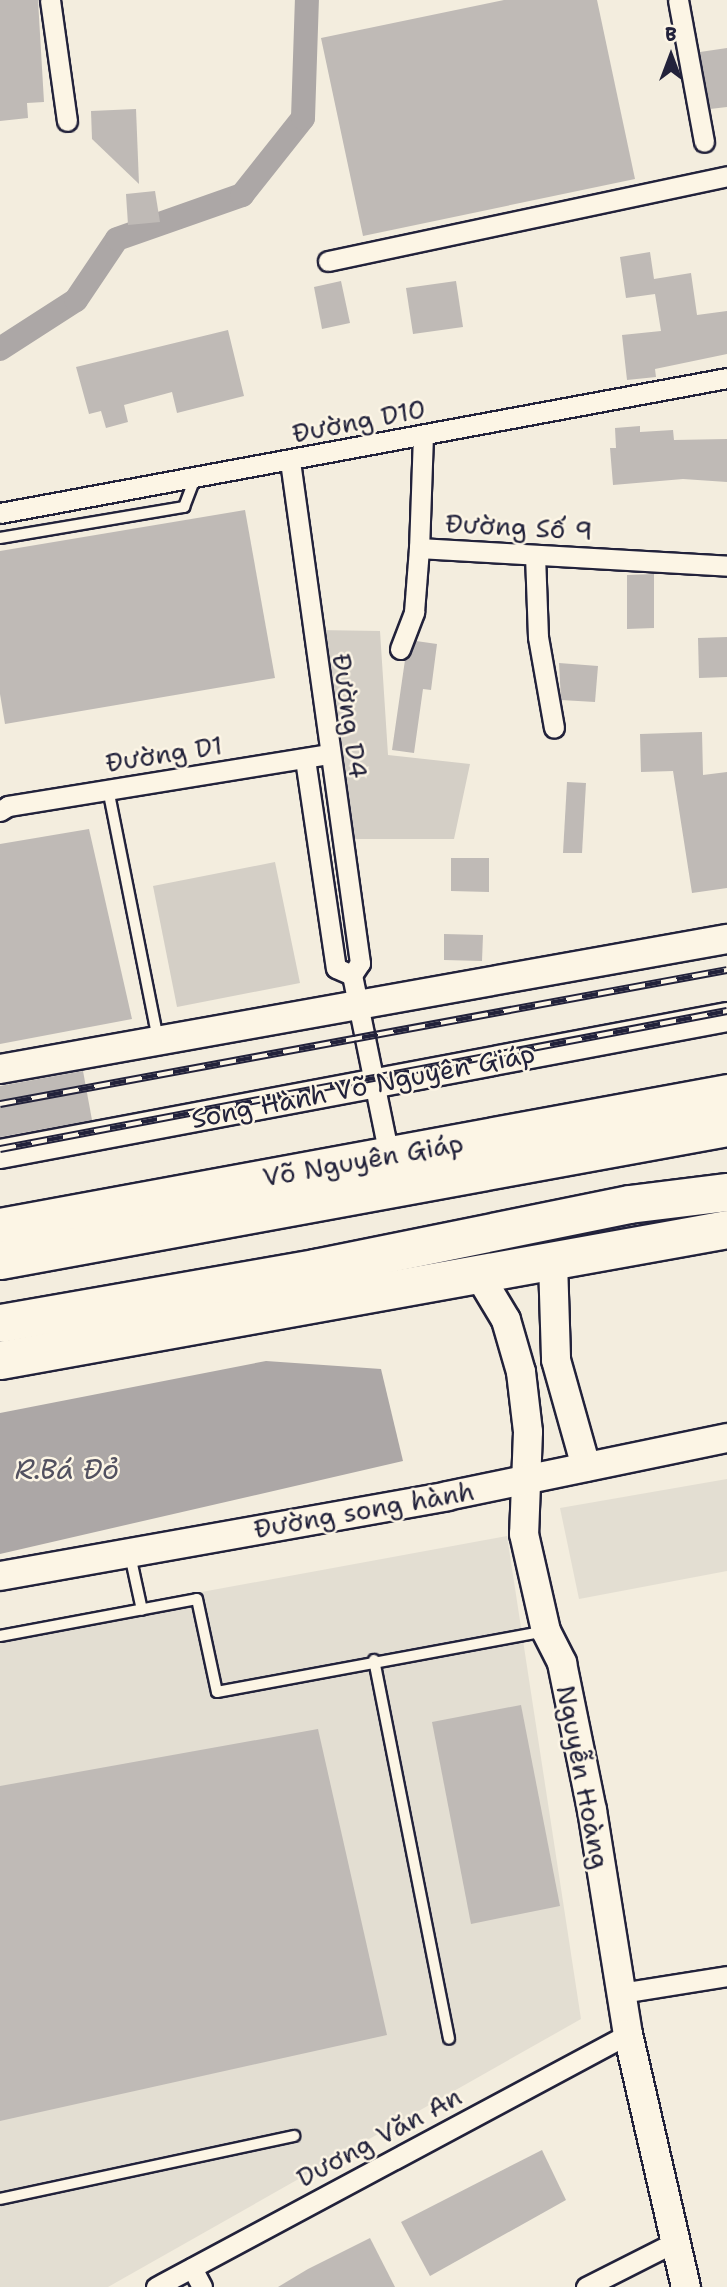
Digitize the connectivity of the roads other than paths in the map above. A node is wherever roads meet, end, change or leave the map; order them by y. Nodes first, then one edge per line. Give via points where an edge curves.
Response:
1 (50, 0) edge
2 (678, 0) edge
3 (67, 121) dead end
4 (704, 142) dead end
5 (727, 176) edge
6 (328, 261) dead end
7 (727, 378) edge
8 (423, 435) junction
9 (289, 461) junction
10 (195, 478) junction
11 (0, 513) edge
12 (0, 538) edge
13 (419, 548) junction
14 (536, 555) junction
15 (727, 566) edge
16 (400, 649) dead end
17 (554, 727) dead end
18 (328, 754) junction
19 (305, 759) junction
20 (108, 789) junction
21 (3, 806) edge
22 (351, 902) junction
23 (327, 905) junction
24 (727, 939) edge
25 (352, 975) junction
26 (357, 1005) junction
27 (727, 1017) edge
28 (159, 1041) junction
29 (0, 1069) edge
30 (374, 1083) junction
31 (727, 1093) edge
32 (727, 1127) edge
33 (0, 1154) edge
34 (389, 1155) junction
35 (727, 1192) edge
36 (0, 1227) edge
37 (727, 1229) edge
38 (0, 1260) edge
39 (552, 1262) junction
40 (480, 1275) junction
41 (0, 1323) edge
42 (0, 1360) edge
43 (727, 1438) edge
44 (586, 1467) junction
45 (526, 1480) junction
46 (130, 1551) junction
47 (0, 1576) edge
48 (142, 1610) junction
49 (547, 1631) junction
50 (0, 1636) edge
51 (373, 1660) junction
52 (727, 1976) edge
53 (621, 1993) junction
54 (628, 2034) junction
55 (449, 2039) dead end
56 (294, 2136) dead end
57 (0, 2199) edge
58 (677, 2241) junction
59 (191, 2268) junction
60 (156, 2287) edge
61 (202, 2287) edge
62 (586, 2287) edge
63 (686, 2287) edge

1 - 3 street
2 - 4 street
5 - 6 street
7 - 8 street, Đường D10
8 - 9 street, Đường D10
8 - 13 street, Đường Số 9
9 - 10 street, Đường D10
9 - 18 street, Đường D4
10 - 11 street, Đường D10
10 - 12 lane via 184,507
13 - 14 street, Đường Số 9
13 - 16 street via 414,612
14 - 15 street, Đường Số 9
14 - 17 street via 538,637
18 - 19 street, Đường D1
18 - 22 street, Đường D4
19 - 20 street, Đường D1
19 - 23 street, Đường D4
20 - 21 street, Đường D1
20 - 28 lane
22 - 23 street
22 - 25 street, Đường D4 via 360,963
23 - 25 street, Đường D4 via 336,968
24 - 26 main road
25 - 26 street, Đường D4
26 - 28 main road
26 - 30 street, Đường D4
27 - 30 main road, Song Hành Võ Nguyên Giáp
28 - 29 main road
30 - 33 main road, Song Hành Võ Nguyên Giáp
30 - 34 street, Đường D4
31 - 34 highway, Võ Nguyên Giáp
32 - 38 highway, Võ Nguyên Giáp
34 - 36 highway, Võ Nguyên Giáp
35 - 41 highway via 629,1204 328,1265
37 - 39 highway
39 - 40 highway
39 - 44 main road via 556,1360
40 - 42 highway
40 - 45 main road, Nguyễn Hoàng via 506,1320 521,1372 527,1416
43 - 44 main road, Đường song hành
44 - 45 main road, Đường song hành
45 - 46 main road, Đường song hành
45 - 49 main road, Nguyễn Hoàng via 524,1534
46 - 47 main road, Đường song hành
46 - 48 lane
48 - 50 lane
48 - 51 lane via 197,1600 217,1692
49 - 51 lane
49 - 53 main road, Nguyễn Hoàng via 562,1663
51 - 55 lane
52 - 53 street
53 - 54 main road, Nguyễn Hoàng
54 - 58 main road, Nguyễn Hoàng
54 - 59 street, Dương Văn An
56 - 57 lane
58 - 62 street
58 - 63 main road, Nguyễn Hoàng
59 - 60 street, Dương Văn An
59 - 61 street

